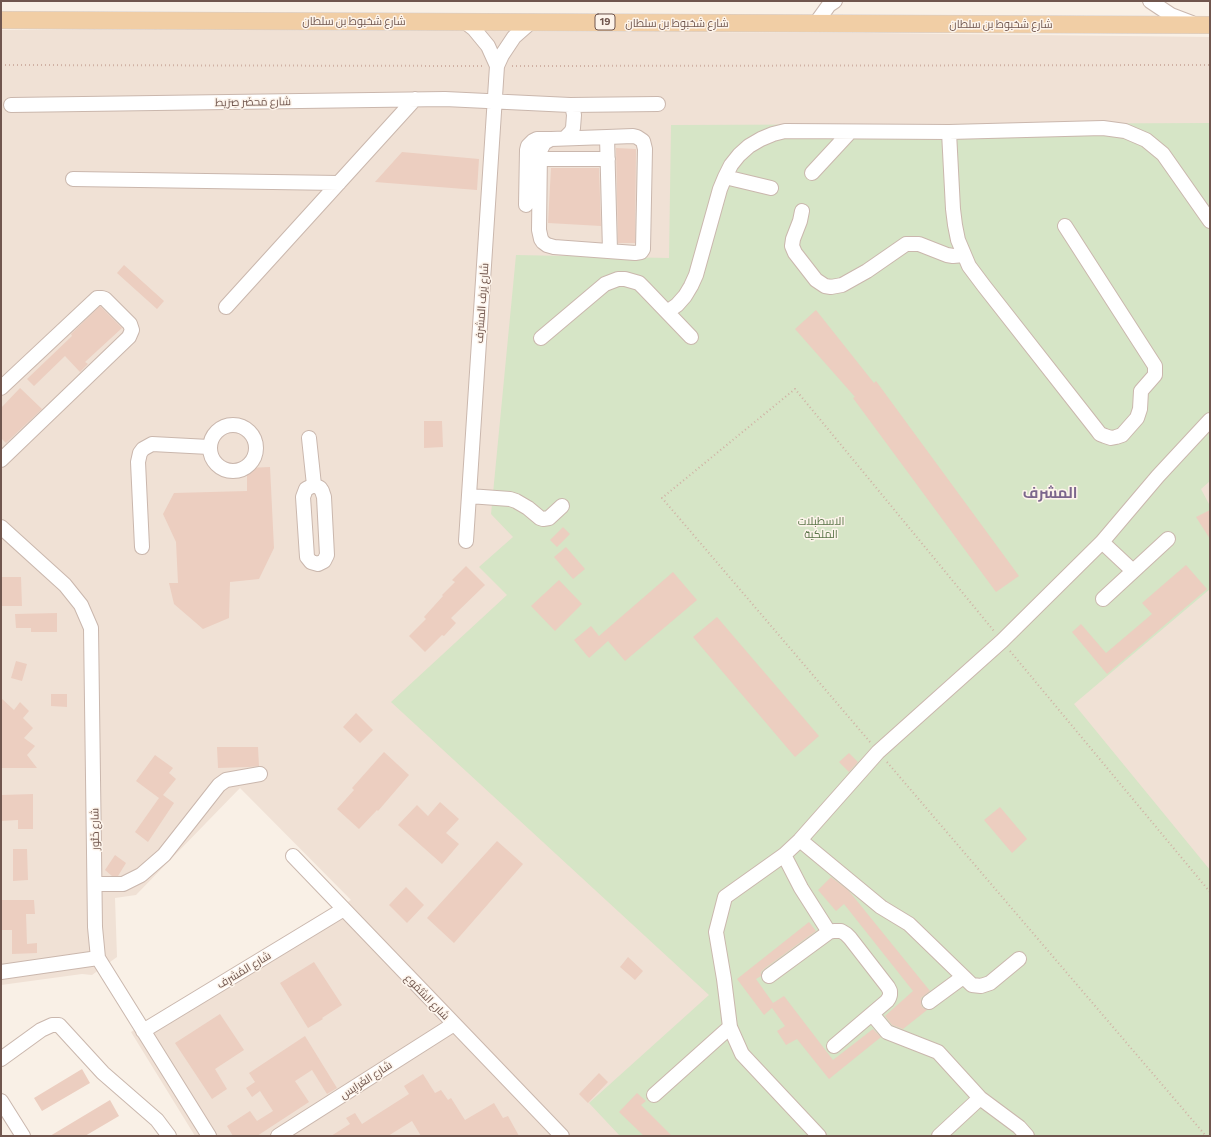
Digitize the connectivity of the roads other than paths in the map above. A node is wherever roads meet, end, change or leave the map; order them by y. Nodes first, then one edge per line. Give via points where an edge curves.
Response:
1 (835, 1) edge
2 (1150, 1) edge
3 (1, 20) edge
4 (465, 22) junction
5 (531, 22) junction
6 (816, 23) junction
7 (1203, 25) edge
8 (497, 66) junction
9 (415, 99) junction
10 (494, 100) junction
11 (658, 104) dead end
12 (576, 105) junction
13 (11, 106) dead end
14 (850, 132) junction
15 (949, 132) junction
16 (607, 137) junction
17 (565, 138) junction
18 (587, 138) junction
19 (550, 139) junction
20 (540, 159) junction
21 (608, 159) junction
22 (812, 173) dead end
23 (724, 176) junction
24 (73, 179) dead end
25 (339, 183) junction
26 (771, 188) dead end
27 (526, 204) dead end
28 (802, 211) dead end
29 (1210, 221) edge
30 (1065, 226) dead end
31 (610, 251) junction
32 (964, 255) junction
33 (226, 307) dead end
34 (667, 312) junction
35 (691, 337) dead end
36 (541, 338) dead end
37 (1, 388) edge
38 (1210, 420) edge
39 (309, 438) dead end
40 (209, 447) dead end
41 (1, 460) edge
42 (314, 485) junction
43 (469, 496) junction
44 (562, 506) dead end
45 (1, 527) edge
46 (1168, 539) dead end
47 (466, 541) dead end
48 (1102, 542) junction
49 (142, 547) dead end
50 (1133, 570) junction
51 (1102, 599) dead end
52 (260, 774) dead end
53 (800, 840) junction
54 (784, 855) junction
55 (293, 856) dead end
56 (96, 884) junction
57 (344, 909) junction
58 (828, 932) junction
59 (98, 958) junction
60 (1019, 959) dead end
61 (1, 972) edge
62 (769, 976) dead end
63 (963, 977) junction
64 (929, 1002) dead end
65 (872, 1014) junction
66 (454, 1024) junction
67 (730, 1027) junction
68 (143, 1031) junction
69 (834, 1046) dead end
70 (1, 1059) edge
71 (654, 1095) dead end
72 (980, 1098) junction
73 (1, 1101) edge
74 (23, 1136) edge
75 (169, 1136) edge
76 (209, 1136) edge
77 (278, 1136) edge
78 (562, 1136) edge
79 (819, 1136) edge
80 (939, 1136) edge
81 (1027, 1136) edge

1 - 6 street via 828,5
2 - 7 street via 1171,15
3 - 4 main road, شارع شخبوط بن سلطان / 19
4 - 5 main road, شارع شخبوط بن سلطان / 19
4 - 8 street, شارع يَرف المشرف via 488,46
5 - 6 main road, شارع شخبوط بن سلطان / 19
5 - 8 street, شارع يَرف المشرف via 514,37
6 - 7 main road, شارع شخبوط بن سلطان / 19
8 - 10 street, شارع يَرف المشرف
9 - 10 street, شارع مَحضَر صِرَيط
9 - 13 street, شارع مَحضَر صِرَيط
9 - 25 street
10 - 12 street, شارع مَحضَر صِرَيط
10 - 43 street, شارع يَرف المشرف
11 - 12 street, شارع مَحضَر صِرَيط
12 - 17 street via 573,110 573,128
12 - 18 street via 580,132
14 - 15 street
14 - 22 street
14 - 23 street via 773,134 739,155
15 - 29 street via 1103,128 1125,130 1146,140 1163,154
15 - 32 street via 953,209
16 - 18 street
16 - 21 street
16 - 31 street via 637,136 643,141 645,149 643,249 635,253
17 - 18 street
17 - 19 street
19 - 20 street via 541,147
19 - 27 street via 537,139 528,146
20 - 21 street
20 - 31 street via 540,239 550,246
21 - 31 street
23 - 26 street
23 - 34 street via 696,276 685,296
24 - 25 street
25 - 33 street
28 - 32 street via 792,246 816,280 825,286 842,285 906,244 919,244 947,256
30 - 32 street via 1155,366 1155,375 1141,391 1137,418 1122,435 1116,437 1100,434 976,276
34 - 35 street
34 - 36 street via 639,284 618,279 605,284
37 - 41 street via 97,298 105,298 130,324 132,330 129,337
38 - 48 street
39 - 42 street
40 - 49 street via 152,444 140,453 138,462
42 - 42 street via 304,491 303,504 307,557 311,562 318,564 324,561 327,555 325,505 322,491
43 - 44 street via 516,501 543,519 549,518
43 - 47 street, شارع يَرف المشرف
45 - 56 street, شارع خَنُّور via 65,585 81,605 91,628
46 - 50 street
48 - 50 street
48 - 53 street via 1002,641 878,752
50 - 51 street
52 - 56 street via 226,780 219,785 164,855 142,876 123,884
53 - 54 street
53 - 63 street via 881,907 909,924
54 - 58 street
54 - 67 street via 725,897 716,932
55 - 57 street, شارع الشُّمُوع
56 - 59 street, شارع خَنُّور via 95,927
57 - 66 street, شارع الشُّمُوع
57 - 68 street, شارع المُشرِف
58 - 62 street
58 - 65 street via 840,931 846,934 890,991 889,998
59 - 61 street
59 - 68 street, شارع خَنُّور
60 - 63 street via 986,985 972,984
63 - 64 street
65 - 69 street
65 - 72 street via 887,1032 938,1052
66 - 77 street, شارع الغَرايِس
66 - 78 street, شارع الشُّمُوع
67 - 71 street
67 - 79 street via 742,1054
68 - 76 street, شارع خَنُّور
70 - 75 street via 41,1030 59,1025 103,1073 157,1120
72 - 80 street
72 - 81 street
73 - 74 street

